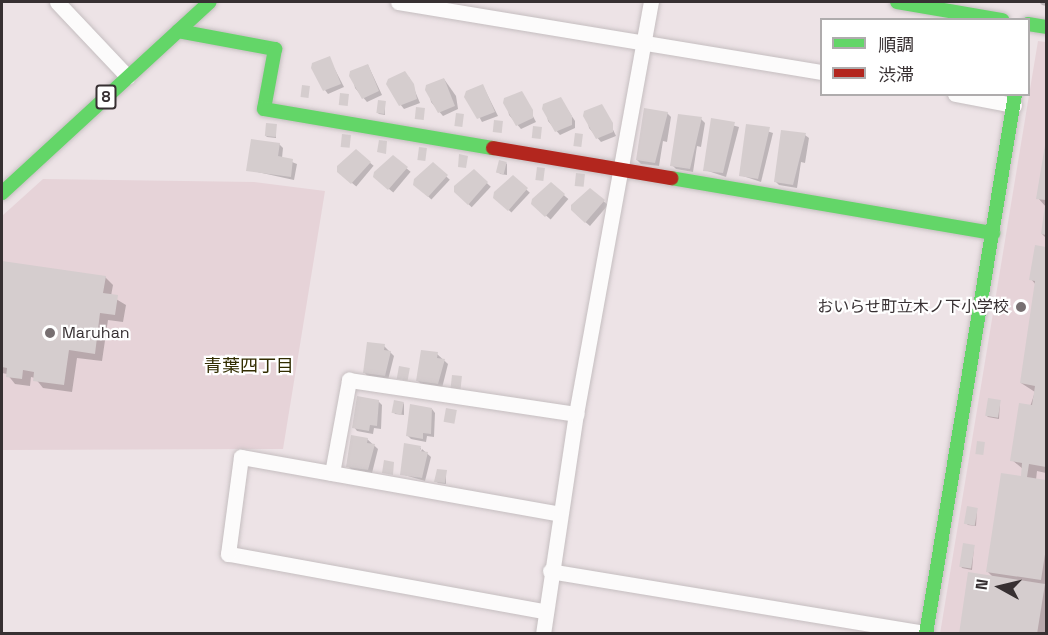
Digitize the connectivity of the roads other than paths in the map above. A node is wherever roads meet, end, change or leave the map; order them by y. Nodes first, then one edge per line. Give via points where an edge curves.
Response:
1 (57, 2) edge
2 (210, 2) edge
3 (398, 2) edge
4 (651, 2) edge
5 (897, 2) edge
6 (975, 8) edge
7 (998, 18) edge
8 (1030, 24) edge
9 (1047, 27) edge
10 (178, 31) junction
11 (644, 41) junction
12 (820, 72) edge
13 (128, 77) junction
14 (975, 96) edge
15 (1015, 100) edge
16 (621, 171) junction
17 (2, 193) edge
18 (993, 233) junction
19 (576, 414) junction
20 (332, 473) junction
21 (560, 514) junction
22 (550, 571) junction
23 (543, 611) junction
24 (543, 633) edge
25 (926, 633) edge

1 - 13 street
2 - 10 street, 8
3 - 11 street
4 - 11 street
5 - 6 street
6 - 7 street
8 - 9 street
10 - 13 street, 8
10 - 16 street via 274,49 264,109
11 - 12 street
11 - 16 street
13 - 17 street, 8
14 - 15 street
15 - 18 street
16 - 18 street
16 - 19 street
18 - 25 street
19 - 20 street via 349,380
19 - 21 street
20 - 21 street
20 - 23 street via 241,457 228,554
21 - 22 street
22 - 23 street
22 - 25 street
23 - 24 street

